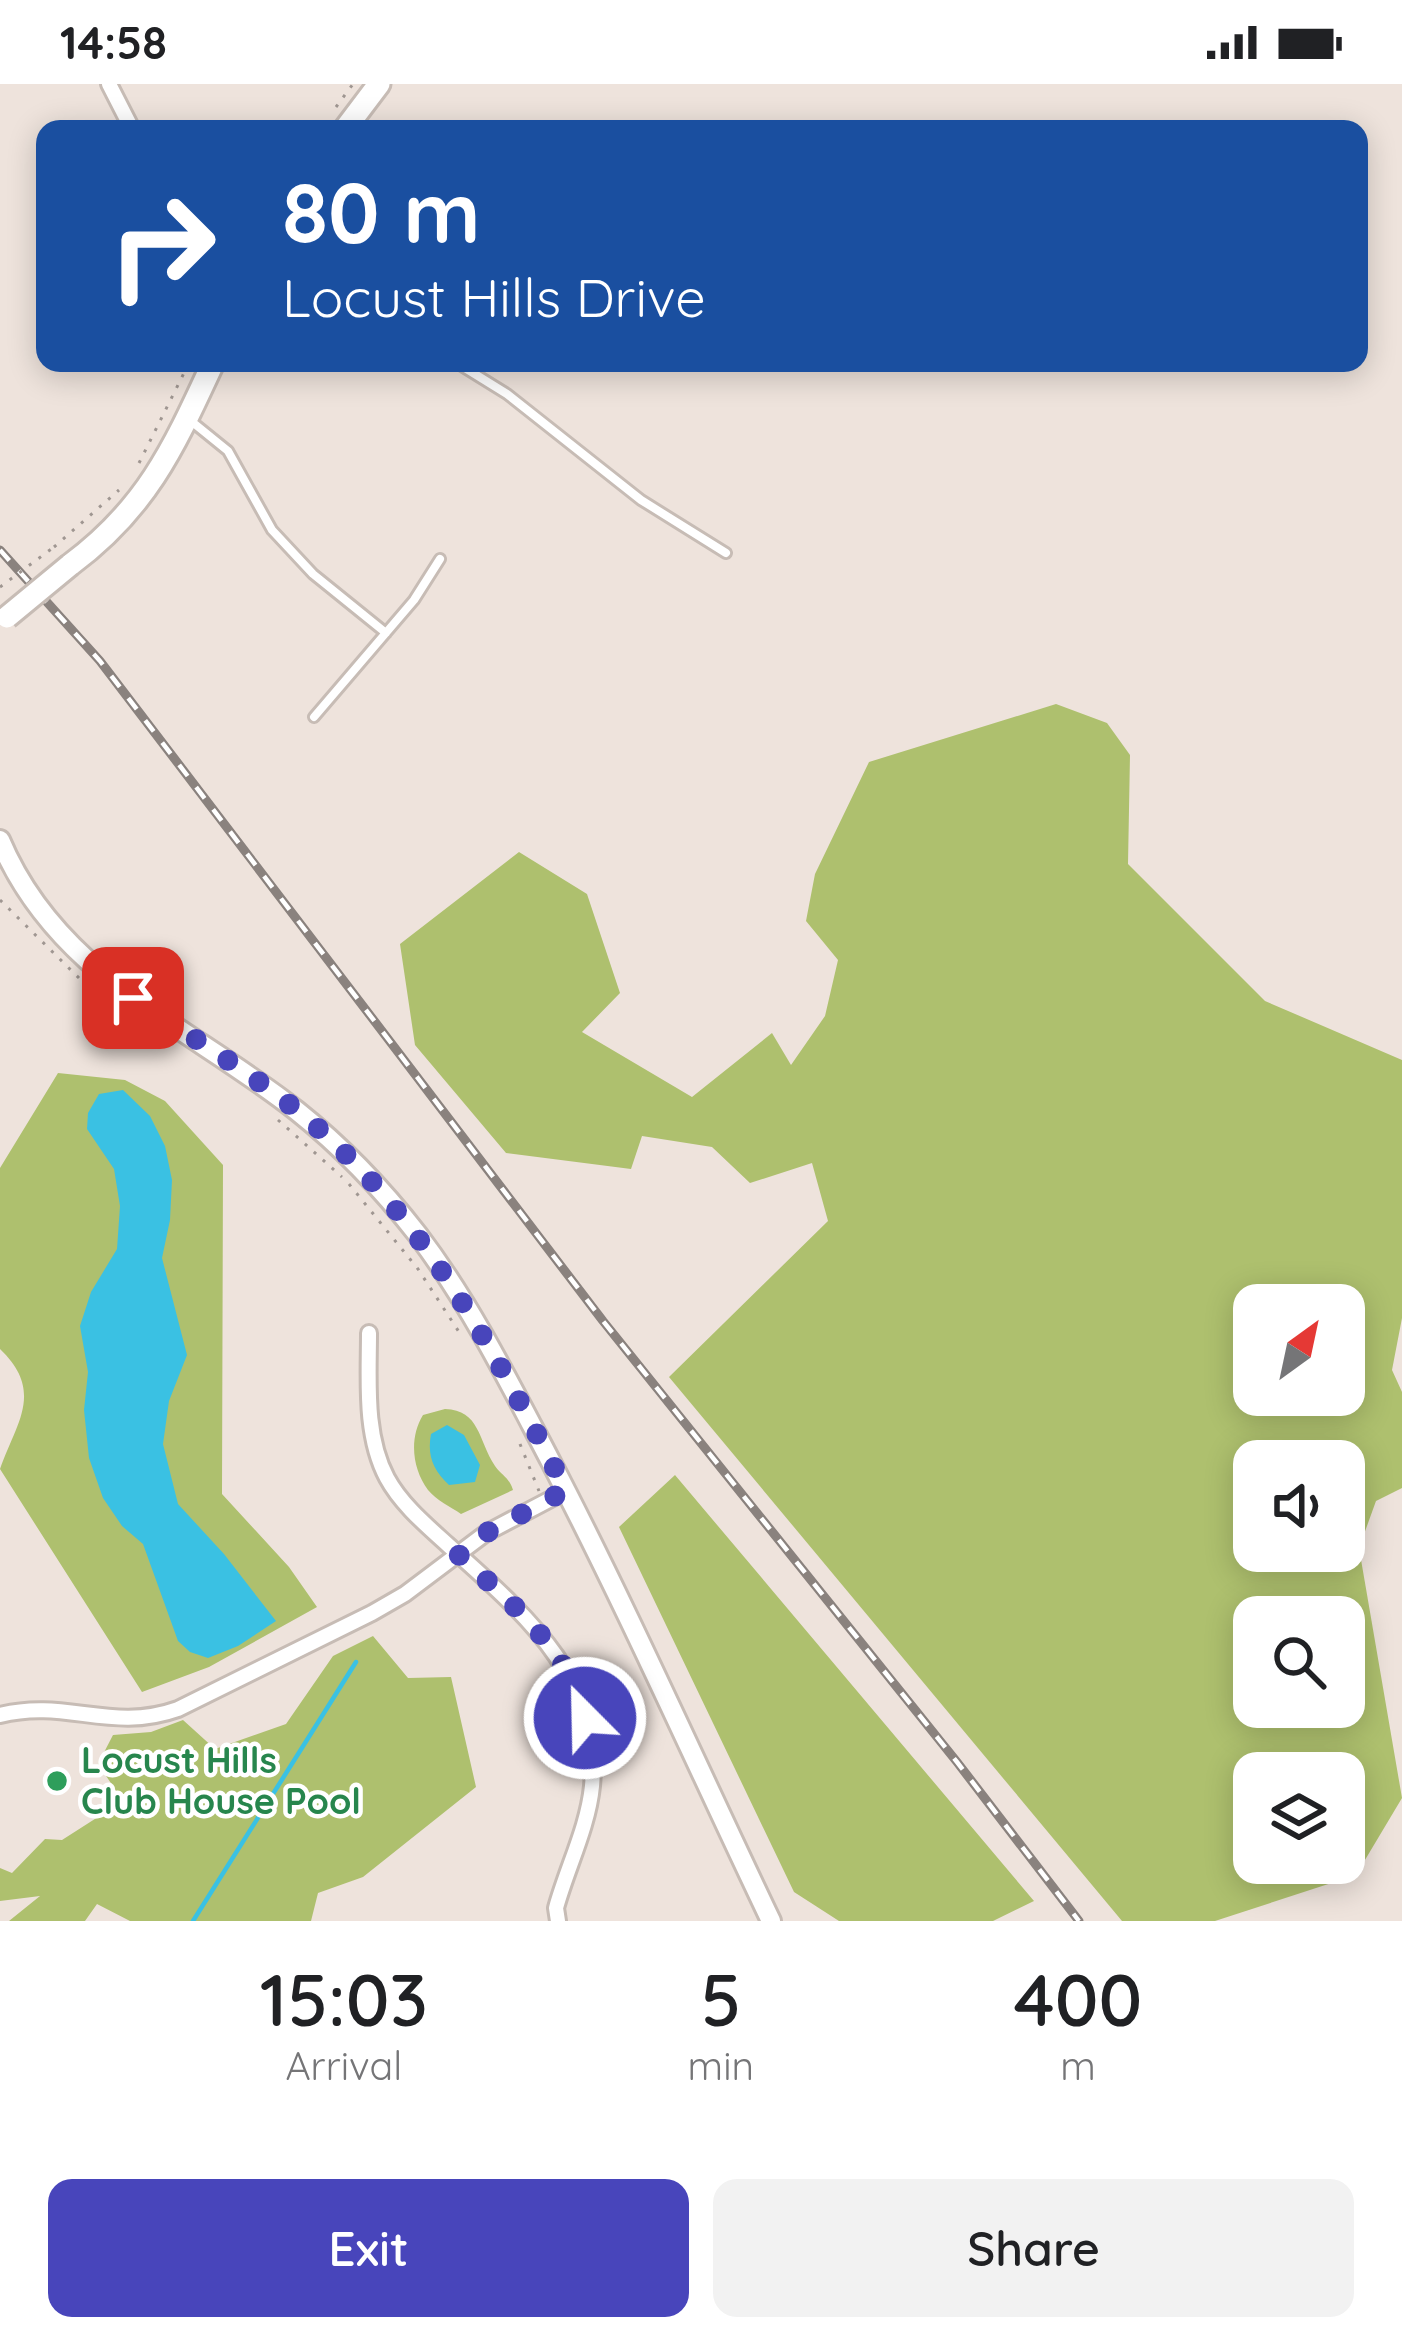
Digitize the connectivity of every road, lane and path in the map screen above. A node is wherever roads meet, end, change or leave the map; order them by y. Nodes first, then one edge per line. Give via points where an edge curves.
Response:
1 (109, 84) edge
2 (380, 84) edge
3 (127, 120) edge
4 (351, 120) edge
5 (184, 372) edge
6 (209, 372) edge
7 (472, 372) edge
8 (188, 419) junction
9 (131, 476) dead end
10 (121, 488) dead end
11 (726, 553) dead end
12 (440, 559) dead end
13 (0, 587) edge
14 (3, 620) edge
15 (386, 633) junction
16 (314, 717) dead end
17 (0, 840) edge
18 (0, 900) edge
19 (81, 979) dead end
20 (264, 1108) dead end
21 (369, 1334) dead end
22 (461, 1336) dead end
23 (520, 1444) dead end
24 (566, 1490) junction
25 (545, 1502) junction
26 (459, 1555) junction
27 (0, 1715) edge
28 (558, 1921) edge
29 (770, 1921) edge

1 - 3 street
2 - 4 main road
5 - 9 path
6 - 8 main road
7 - 11 lane via 641,500
8 - 14 main road, bridge via 153,482 92,548
8 - 15 lane via 228,451 272,530
10 - 13 path, bridge
12 - 15 lane
15 - 16 lane
17 - 24 main road via 29,898 75,952 299,1113 366,1175 447,1276
18 - 19 path
20 - 22 path via 346,1181
21 - 26 street via 372,1432 386,1477
23 - 25 path
24 - 25 street
24 - 29 main road
25 - 26 street
26 - 27 street via 372,1613 148,1720 42,1707
26 - 28 street via 549,1641 578,1691 592,1744 592,1786

